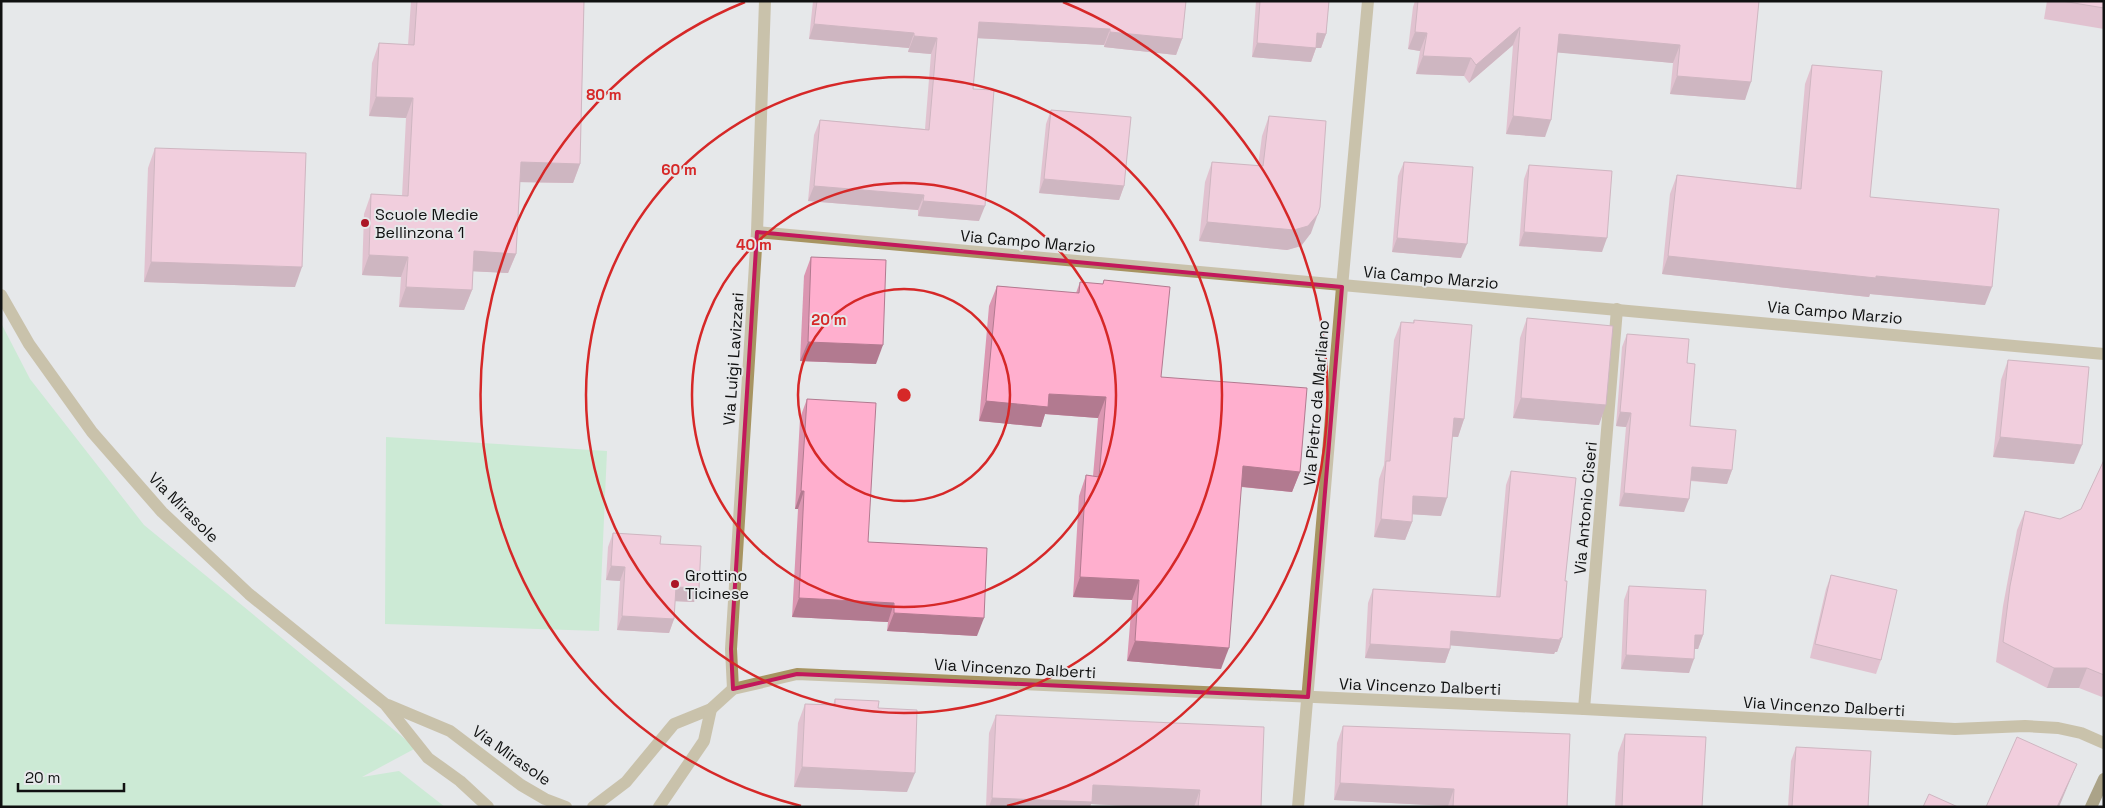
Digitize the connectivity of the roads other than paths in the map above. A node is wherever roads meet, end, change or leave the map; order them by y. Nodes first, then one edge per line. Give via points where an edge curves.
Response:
1 (764, 1) edge
2 (1368, 1) edge
3 (757, 232) junction
4 (1342, 286) junction
5 (1, 295) edge
6 (1617, 309) junction
7 (2104, 354) edge
8 (733, 689) junction
9 (1308, 697) junction
10 (385, 704) junction
11 (711, 709) junction
12 (1584, 709) junction
13 (2104, 743) edge
14 (2104, 779) edge
15 (488, 807) edge
16 (566, 807) edge
17 (593, 807) edge
18 (659, 807) edge
19 (1298, 807) edge
20 (2091, 807) edge

1 - 3 street, Via Luigi Lavizzari
2 - 4 street, Via Pietro da Marliano
3 - 4 street, Via Campo Marzio
3 - 8 street, Via Luigi Lavizzari via 731,649
4 - 6 street, Via Campo Marzio
4 - 9 street, Via Pietro da Marliano
5 - 10 street, Via Mirasole via 30,344 92,432 162,512 250,594
6 - 7 street, Via Campo Marzio
6 - 12 street, Via Antonio Ciseri
8 - 9 street, Via Vincenzo Dalberti via 798,674
8 - 11 street
9 - 12 street, Via Vincenzo Dalberti
9 - 19 street, Via Pietro da Marliano
10 - 15 street, Via Mirasole via 428,758
10 - 16 street, Via Mirasole via 450,730 521,785
11 - 17 street via 674,724 626,782
11 - 18 street via 704,741
12 - 13 street, Via Vincenzo Dalberti via 1955,729 2058,728
14 - 20 main road

